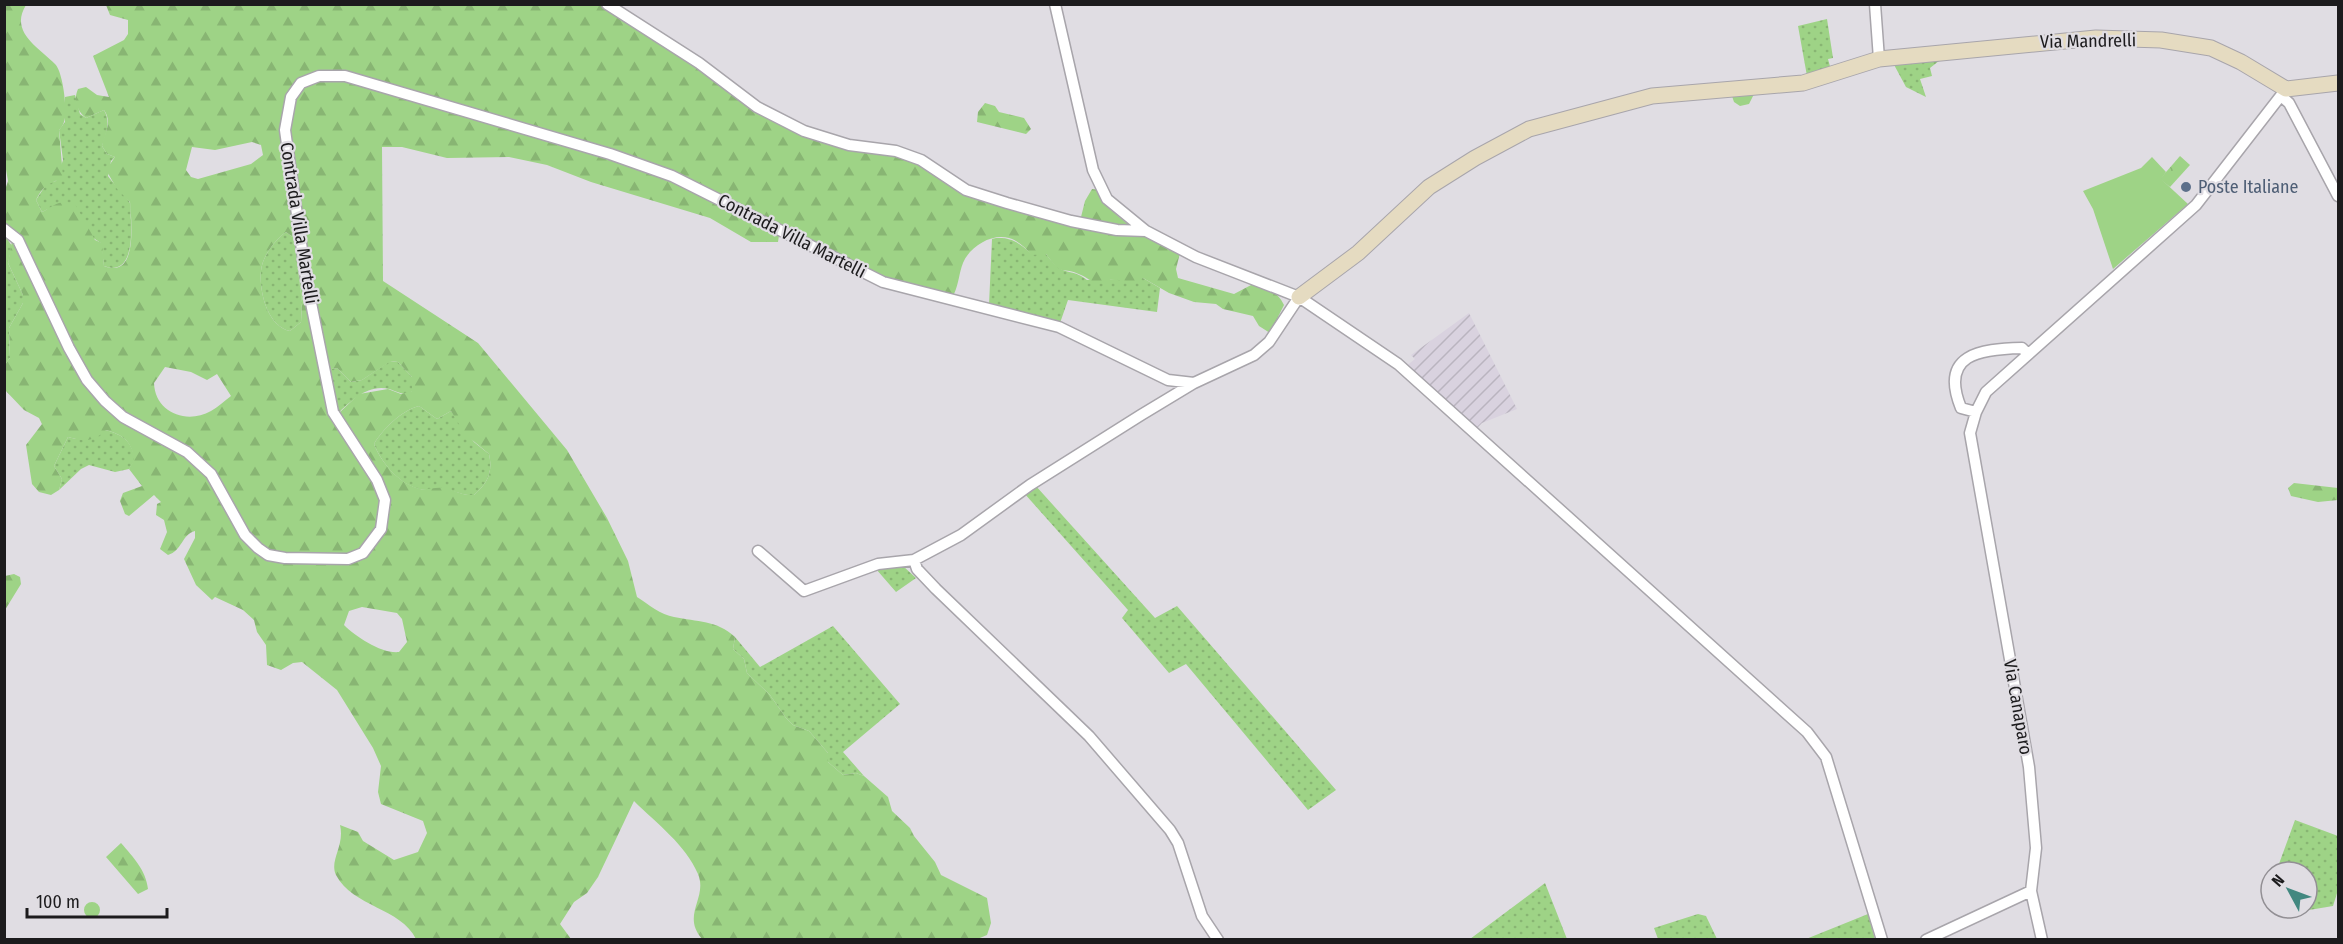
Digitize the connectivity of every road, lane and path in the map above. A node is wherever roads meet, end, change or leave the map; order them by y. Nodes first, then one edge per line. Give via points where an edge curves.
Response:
1 (607, 4) edge
2 (1055, 4) edge
3 (1875, 4) edge
4 (1879, 59) junction
5 (2338, 83) edge
6 (2284, 93) junction
7 (2338, 196) edge
8 (4, 229) edge
9 (1146, 231) junction
10 (1299, 297) junction
11 (2028, 354) junction
12 (1194, 383) junction
13 (1976, 412) junction
14 (758, 551) dead end
15 (914, 560) junction
16 (2031, 891) junction
17 (1218, 939) edge
18 (1882, 939) edge
19 (1926, 939) edge
20 (2042, 939) edge

1 - 9 street via 699,63 757,107 804,131 849,146 896,151 966,190 1007,203 1071,221
2 - 9 street via 1093,170 1107,199
3 - 4 street
4 - 6 street, Via Mandrelli via 2045,41 2161,40 2211,48 2241,62
4 - 10 street, Via Mandrelli via 1803,83 1652,96 1529,129 1429,188 1358,253
5 - 6 street
6 - 7 street
6 - 11 street, Via Canaparo via 2196,205
8 - 12 street, Contrada Villa Martelli via 18,240 87,380 123,417 187,452 211,474 245,535 268,555 285,558 348,559 363,553 381,529 385,508 377,480 333,412 306,278 285,130 291,97 301,83 318,76 345,76 610,154 672,176 883,282 1059,327 1168,380
9 - 10 street via 1196,257
10 - 12 street via 1269,342 1254,356
10 - 18 street via 1398,364 1807,732 1826,757
11 - 13 street, Via Canaparo via 1986,392
11 - 13 street via 2022,348 1983,350 1958,366 1955,379 1961,408
12 - 15 street via 1030,485 961,535
13 - 16 street, Via Canaparo via 1970,433 2029,767 2036,848
14 - 15 street via 804,591 878,564
15 - 17 street via 917,569 936,589 1089,736 1170,830 1202,916
16 - 19 street
16 - 20 street, Via Canaparo

